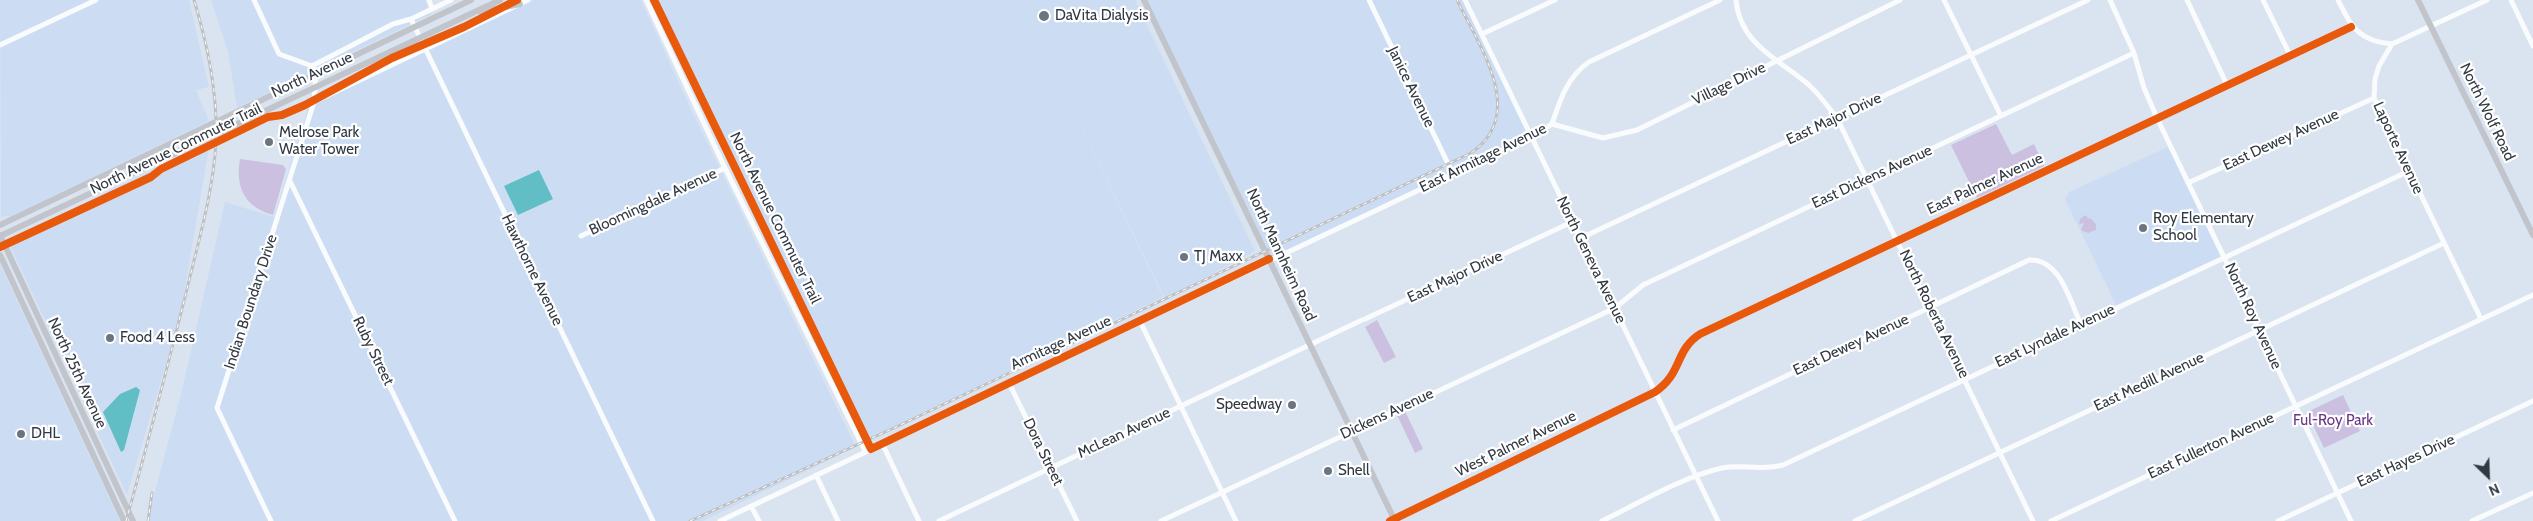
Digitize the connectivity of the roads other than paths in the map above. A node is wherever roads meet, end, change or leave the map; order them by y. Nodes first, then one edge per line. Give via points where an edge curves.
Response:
1 (96, 0) edge
2 (254, 0) edge
3 (429, 0) edge
4 (451, 0) edge
5 (471, 0) edge
6 (500, 0) edge
7 (528, 0) edge
8 (646, 0) edge
9 (1144, 0) edge
10 (1369, 0) edge
11 (1465, 0) edge
12 (1555, 0) edge
13 (1720, 0) edge
14 (1736, 0) edge
15 (1900, 0) edge
16 (1944, 0) edge
17 (2088, 0) edge
18 (2110, 0) edge
19 (2186, 0) edge
20 (2263, 0) edge
21 (2338, 0) edge
22 (2418, 0) edge
23 (2487, 0) edge
24 (2511, 0) edge
25 (463, 2) edge
26 (520, 4) junction
27 (432, 9) junction
28 (465, 16) junction
29 (411, 19) junction
30 (2431, 26) junction
31 (415, 27) junction
32 (2351, 27) junction
33 (1482, 34) junction
34 (420, 38) junction
35 (2392, 44) junction
36 (0, 45) edge
37 (2533, 46) edge
38 (425, 49) junction
39 (2134, 53) junction
40 (1971, 55) junction
41 (2290, 55) junction
42 (1776, 61) junction
43 (312, 66) junction
44 (316, 74) junction
45 (2227, 85) junction
46 (315, 87) junction
47 (2374, 98) junction
48 (314, 102) junction
49 (2001, 116) junction
50 (1837, 118) junction
51 (2157, 118) junction
52 (1552, 124) junction
53 (1531, 136) junction
54 (725, 168) junction
55 (2409, 170) junction
56 (1453, 174) junction
57 (1868, 178) junction
58 (95, 179) junction
59 (290, 181) junction
60 (2188, 183) junction
61 (100, 190) junction
62 (57, 197) junction
63 (62, 207) junction
64 (1572, 222) junction
65 (0, 225) edge
66 (2533, 235) edge
67 (0, 236) edge
68 (582, 236) dead end
69 (1581, 238) junction
70 (1897, 241) junction
71 (2444, 243) junction
72 (0, 255) edge
73 (2225, 258) junction
74 (1269, 259) junction
75 (2533, 295) edge
76 (1614, 308) junction
77 (1929, 308) junction
78 (2481, 318) junction
79 (1140, 321) junction
80 (2082, 324) junction
81 (2259, 330) junction
82 (1310, 345) junction
83 (1965, 378) junction
84 (1010, 383) junction
85 (1655, 392) junction
86 (2533, 401) edge
87 (1180, 406) junction
88 (2295, 406) junction
89 (1673, 430) junction
90 (1350, 431) junction
91 (882, 443) junction
92 (865, 451) junction
93 (2000, 452) junction
94 (1051, 468) junction
95 (816, 475) junction
96 (1696, 477) junction
97 (1221, 492) junction
98 (2338, 493) junction
99 (2533, 493) edge
100 (752, 506) junction
101 (1393, 520) edge
102 (124, 521) edge
103 (133, 521) edge
104 (271, 521) edge
105 (455, 521) edge
106 (653, 521) edge
107 (720, 521) edge
108 (759, 521) edge
109 (838, 521) edge
110 (919, 521) edge
111 (938, 521) edge
112 (1077, 521) edge
113 (1161, 521) edge
114 (1236, 521) edge
115 (1602, 521) edge
116 (1718, 521) edge
117 (1855, 521) edge
118 (2033, 521) edge
119 (2051, 521) edge
120 (2278, 521) edge
121 (2351, 521) edge
122 (2472, 521) edge

1 - 36 street
2 - 43 street via 279,54
3 - 27 street
4 - 27 street, North Avenue
5 - 25 main road, North Avenue
6 - 28 main road, North Avenue
7 - 26 street, North Avenue
8 - 54 street
9 - 74 main road, North Mannheim Road
10 - 56 street, Janice Avenue
11 - 33 street, North Geneva Avenue
12 - 33 street
13 - 52 street, East Armitage Avenue via 1576,71 1563,93
14 - 42 street, North Roberta Avenue via 1744,30
15 - 42 street, Village Drive
16 - 40 street
17 - 40 street, East Major Drive
18 - 39 street, North Roy Avenue
19 - 45 street
20 - 41 street
21 - 32 street
22 - 30 main road, North Wolf Road
23 - 30 street
24 - 37 street
25 - 31 main road, North Avenue
26 - 28 main road
26 - 38 street, North Avenue
27 - 29 street, North Avenue
28 - 34 main road, North Avenue
29 - 31 street, Hawthorne Avenue
29 - 43 street, North Avenue via 393,24
30 - 35 street
30 - 66 main road, North Wolf Road
31 - 34 street, Hawthorne Avenue
31 - 44 main road, North Avenue
32 - 35 street via 2369,39
32 - 41 street, East Palmer Avenue
33 - 53 street, North Geneva Avenue
34 - 38 street, Hawthorne Avenue
34 - 46 main road, North Avenue
35 - 47 street, Laporte Avenue via 2379,66
38 - 48 street, North Avenue
38 - 106 street, Hawthorne Avenue
39 - 49 street, East Dickens Avenue
39 - 51 street, North Roy Avenue
40 - 49 street
40 - 50 street, East Major Drive
41 - 45 street, East Palmer Avenue
42 - 50 street, North Roberta Avenue via 1810,86
42 - 52 street, Village Drive via 1637,130 1620,135 1590,136
43 - 44 street
44 - 46 street, Indian Boundary Drive
44 - 58 main road, North Avenue
45 - 51 street, East Palmer Avenue
46 - 48 street, Indian Boundary Drive
46 - 61 main road, North Avenue
47 - 55 street, Laporte Avenue
47 - 60 street, East Dewey Avenue
48 - 59 street, Indian Boundary Drive
49 - 57 street, East Dickens Avenue
50 - 57 street, North Roberta Avenue
50 - 69 street, East Major Drive
51 - 60 street, North Roy Avenue
51 - 70 street, East Palmer Avenue
52 - 53 street, East Armitage Avenue
53 - 56 street, East Armitage Avenue
53 - 64 street, North Geneva Avenue
54 - 68 street, Bloomingdale Avenue
54 - 92 street
55 - 71 street, Laporte Avenue
55 - 73 street, East Lyndale Avenue
56 - 74 street, East Armitage Avenue
57 - 70 street, North Roberta Avenue
57 - 76 street, East Dickens Avenue via 1642,285
58 - 61 main road
58 - 62 main road, North Avenue
59 - 104 street, Indian Boundary Drive via 217,408
59 - 105 street, Ruby Street
60 - 73 street, North Roy Avenue
61 - 63 main road, North Avenue
62 - 63 main road
62 - 65 main road, North Avenue
63 - 67 main road, North Avenue
64 - 69 street, North Geneva Avenue
64 - 82 street, East Major Drive
67 - 103 main road, North 25th Avenue
69 - 76 street, North Geneva Avenue
70 - 77 street, North Roberta Avenue
70 - 85 street, East Palmer Avenue via 1700,334 1689,341 1667,384
71 - 78 street, Laporte Avenue
71 - 81 street, East Medill Avenue
72 - 102 main road, North 25th Avenue
73 - 80 street, East Lyndale Avenue
73 - 81 street, North Roy Avenue
74 - 79 street, Armitage Avenue
74 - 82 main road, North Mannheim Road
75 - 78 street, East Fullerton Avenue
76 - 85 street, North Geneva Avenue
76 - 90 street, Dickens Avenue
77 - 80 street, East Dewey Avenue via 2023,262 2042,260 2055,270
77 - 83 street, North Roberta Avenue
77 - 89 street, East Dewey Avenue
78 - 88 street, East Fullerton Avenue
79 - 84 street, Armitage Avenue
79 - 87 street
80 - 83 street, East Lyndale Avenue
81 - 88 street, North Roy Avenue
81 - 93 street, East Medill Avenue
82 - 87 street, McLean Avenue
82 - 90 main road, North Mannheim Road
83 - 93 street, North Roberta Avenue
83 - 96 street, East Lyndale Avenue via 1782,466 1769,469 1725,468
84 - 91 street, Armitage Avenue
84 - 94 street, Dora Street
85 - 89 street, North Geneva Avenue
85 - 101 street, West Palmer Avenue
86 - 98 street, East Hayes Drive
87 - 94 street, McLean Avenue
87 - 97 street
88 - 98 street, North Roy Avenue
88 - 119 street, East Fullerton Avenue
89 - 96 street, North Geneva Avenue
90 - 97 street, Dickens Avenue
90 - 101 main road, North Mannheim Road
91 - 92 street, Armitage Avenue
91 - 110 street
92 - 95 street, Armitage Avenue
93 - 117 street, East Medill Avenue
93 - 118 street, North Roberta Avenue
94 - 111 street, McLean Avenue
94 - 112 street, Dora Street
95 - 100 street, Armitage Avenue
95 - 109 street
96 - 115 street, East Lyndale Avenue
96 - 116 street, North Geneva Avenue
97 - 113 street, Dickens Avenue
97 - 114 street
98 - 120 street, East Hayes Drive
98 - 121 street, North Roy Avenue
99 - 122 street
100 - 107 street, Armitage Avenue
100 - 108 street

